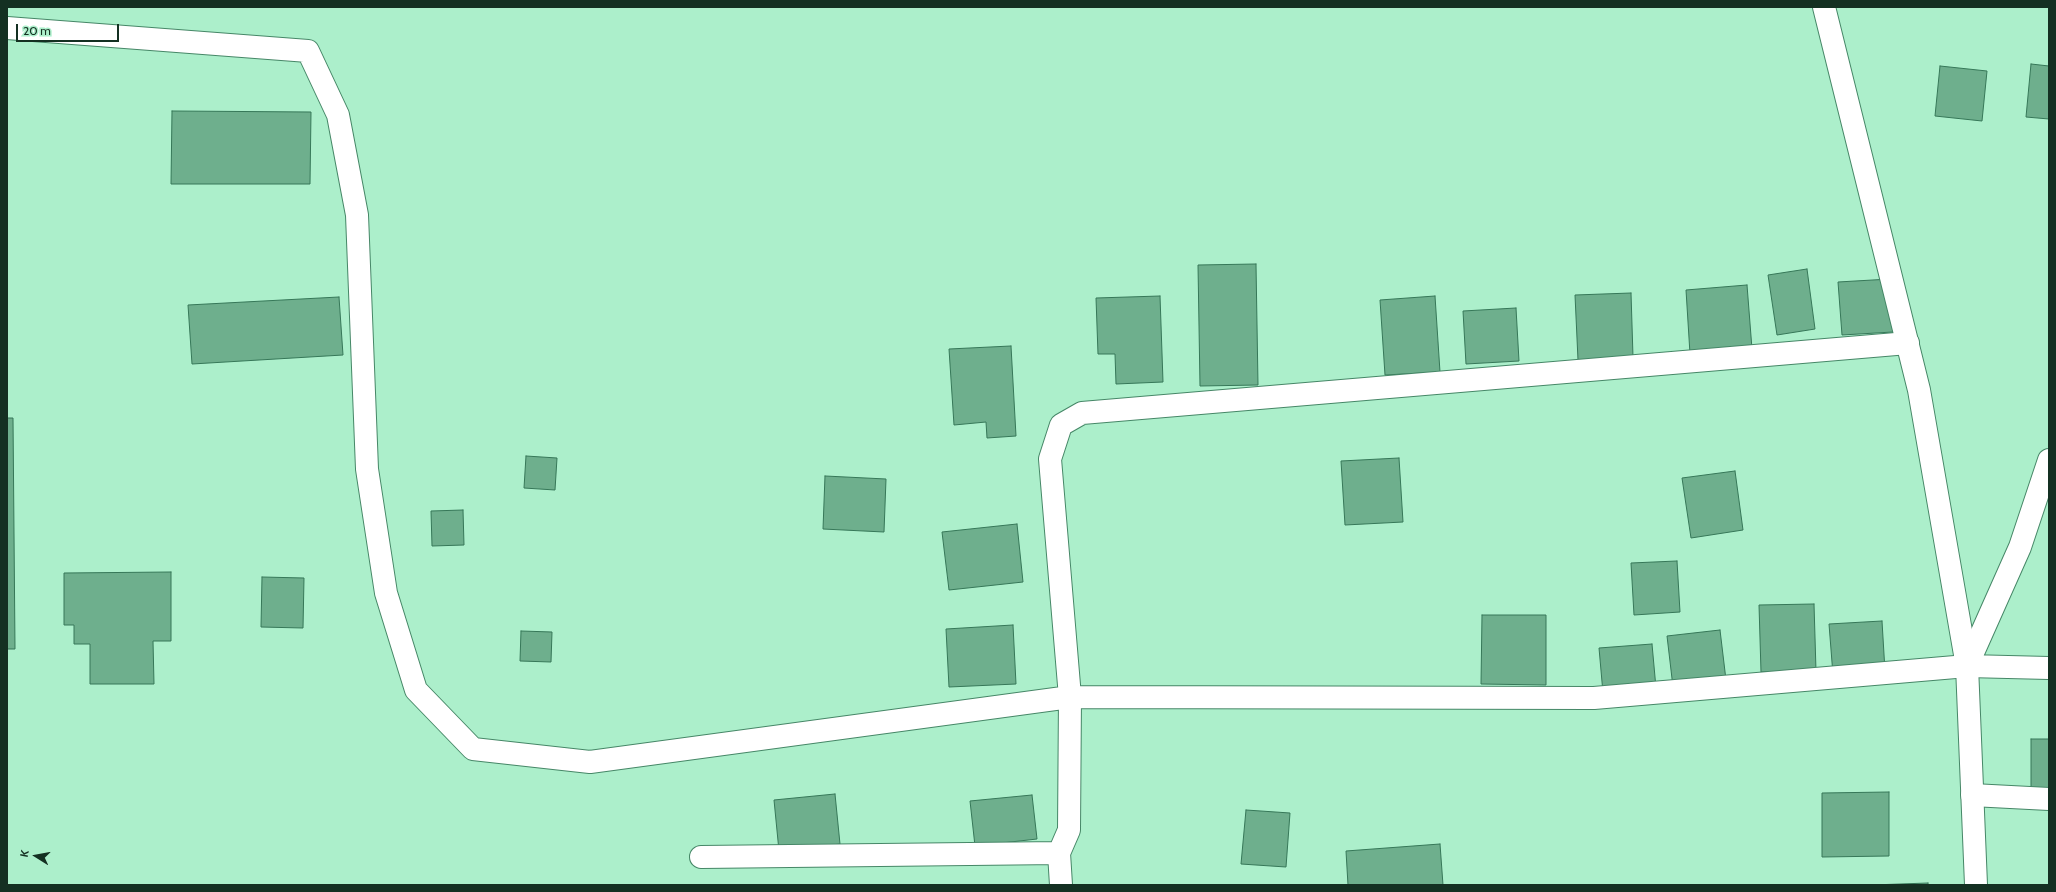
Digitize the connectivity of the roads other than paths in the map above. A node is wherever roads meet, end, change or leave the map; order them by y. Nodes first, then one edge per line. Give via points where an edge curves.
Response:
1 (1824, 7) edge
2 (7, 28) edge
3 (1908, 342) junction
4 (2049, 460) edge
5 (1967, 666) junction
6 (2049, 668) edge
7 (1070, 697) junction
8 (1972, 795) junction
9 (2049, 799) edge
10 (1059, 853) junction
11 (701, 857) dead end
12 (1061, 885) edge
13 (1976, 885) edge

1 - 3 street
2 - 7 street via 308,51 338,115 357,215 368,469 386,593 416,690 473,749 590,762
3 - 5 street via 1919,390
3 - 7 street via 1082,413 1061,425 1050,459
4 - 5 street via 2020,547
5 - 6 street
5 - 7 street via 1594,698
5 - 8 street
7 - 10 street via 1069,830
8 - 9 street
8 - 13 street
10 - 11 street
10 - 12 street

